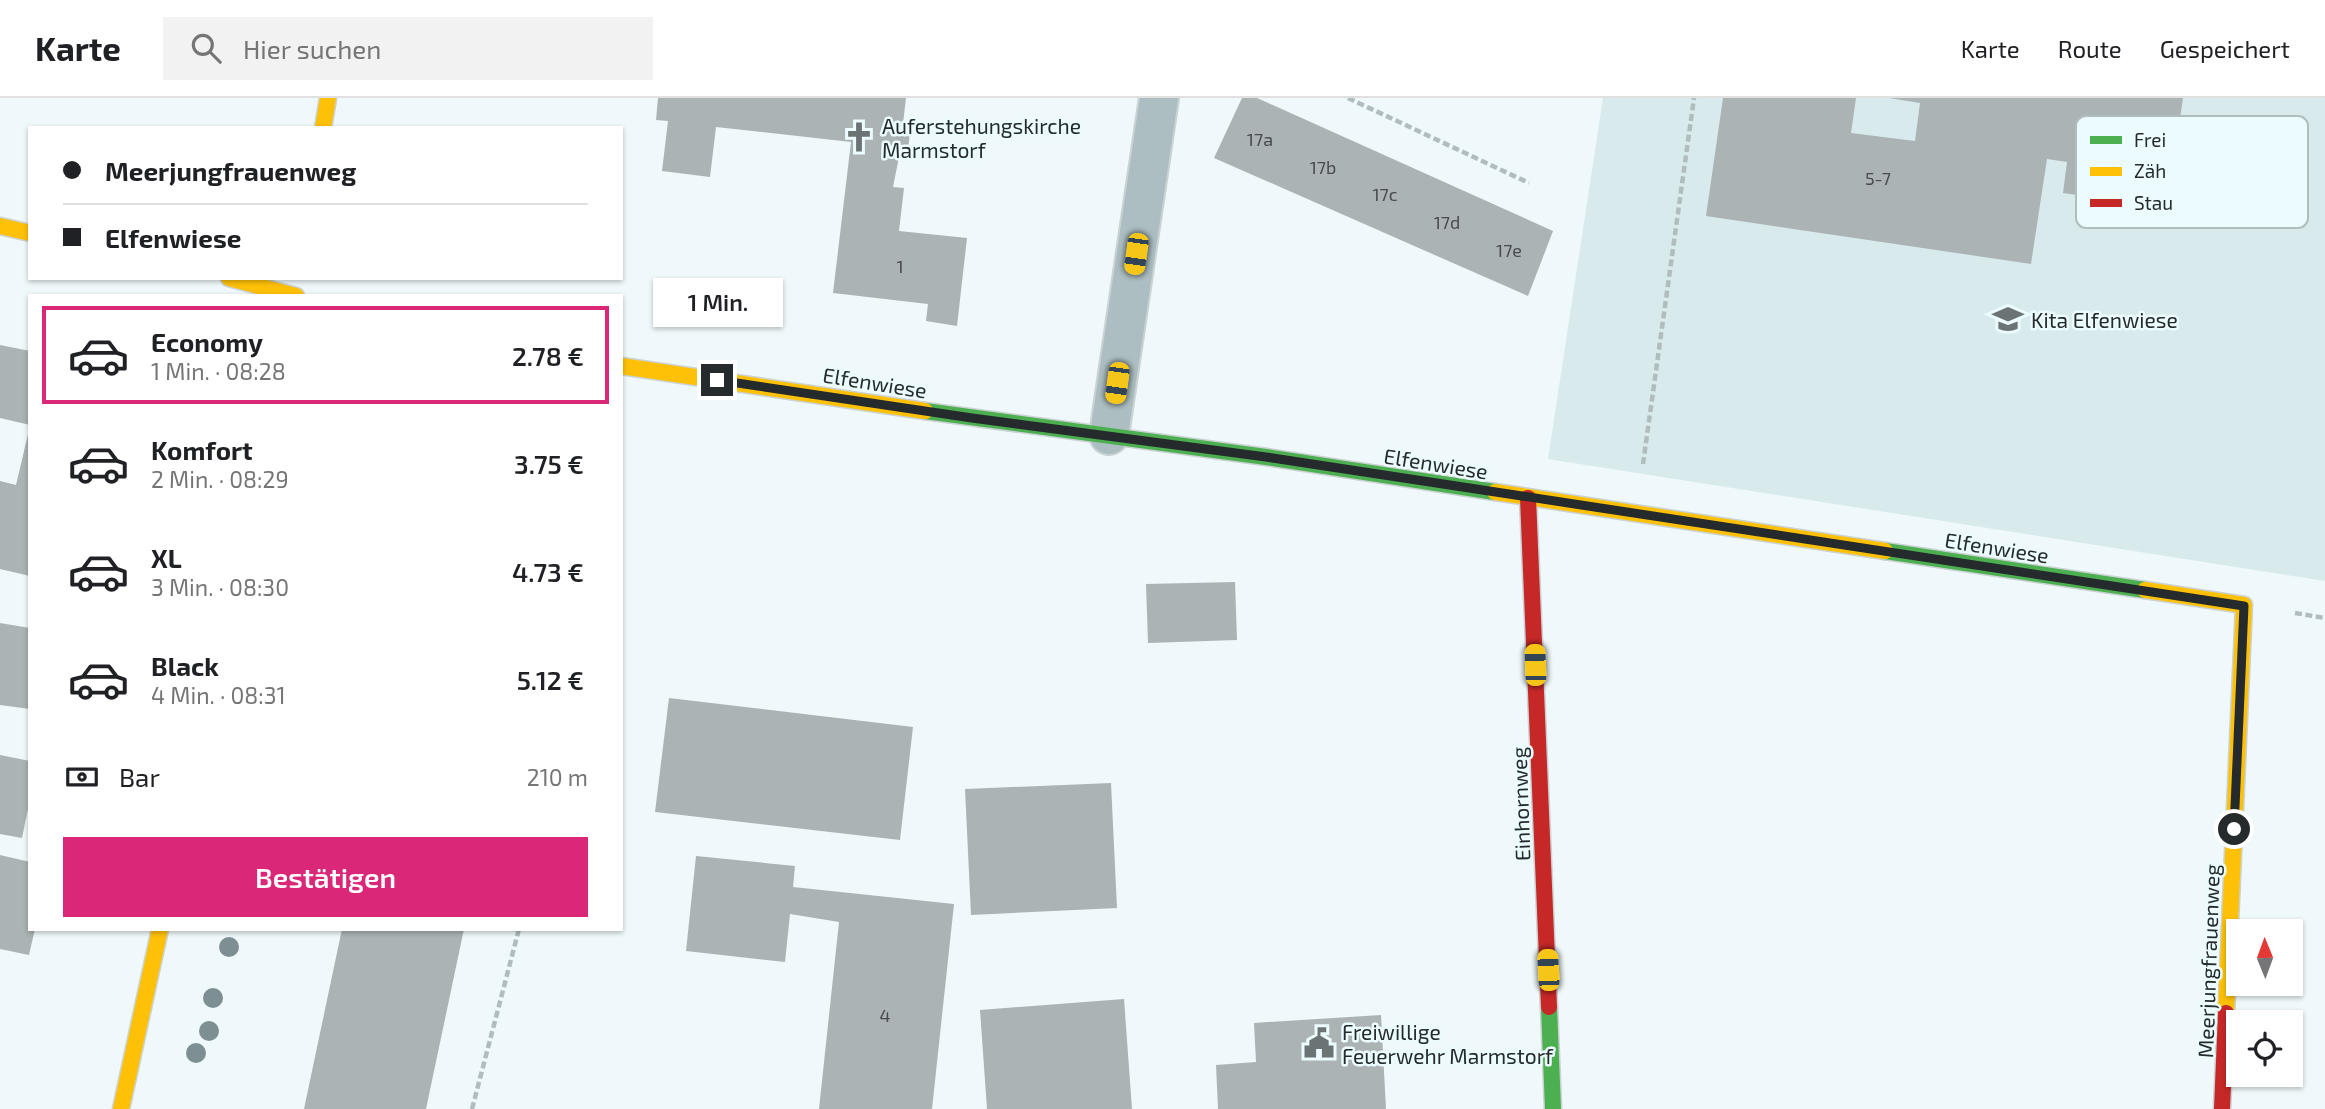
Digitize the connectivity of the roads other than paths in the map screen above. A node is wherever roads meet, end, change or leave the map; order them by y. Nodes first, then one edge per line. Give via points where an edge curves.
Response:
1 (328, 98) edge
2 (1159, 98) edge
3 (323, 126) edge
4 (0, 226) edge
5 (28, 233) edge
6 (236, 280) edge
7 (289, 294) edge
8 (623, 366) edge
9 (1109, 435) junction
10 (1528, 498) junction
11 (2244, 606) joint
12 (160, 931) edge
13 (121, 1109) edge
14 (1553, 1109) edge
15 (2222, 1109) edge

1 - 3 street
2 - 9 street
4 - 5 street
6 - 7 street
8 - 9 street, Elfenwiese
9 - 10 street, Elfenwiese
10 - 11 street, Elfenwiese
10 - 14 street, Einhornweg
11 - 15 street, Meerjungfrauenweg
12 - 13 street

